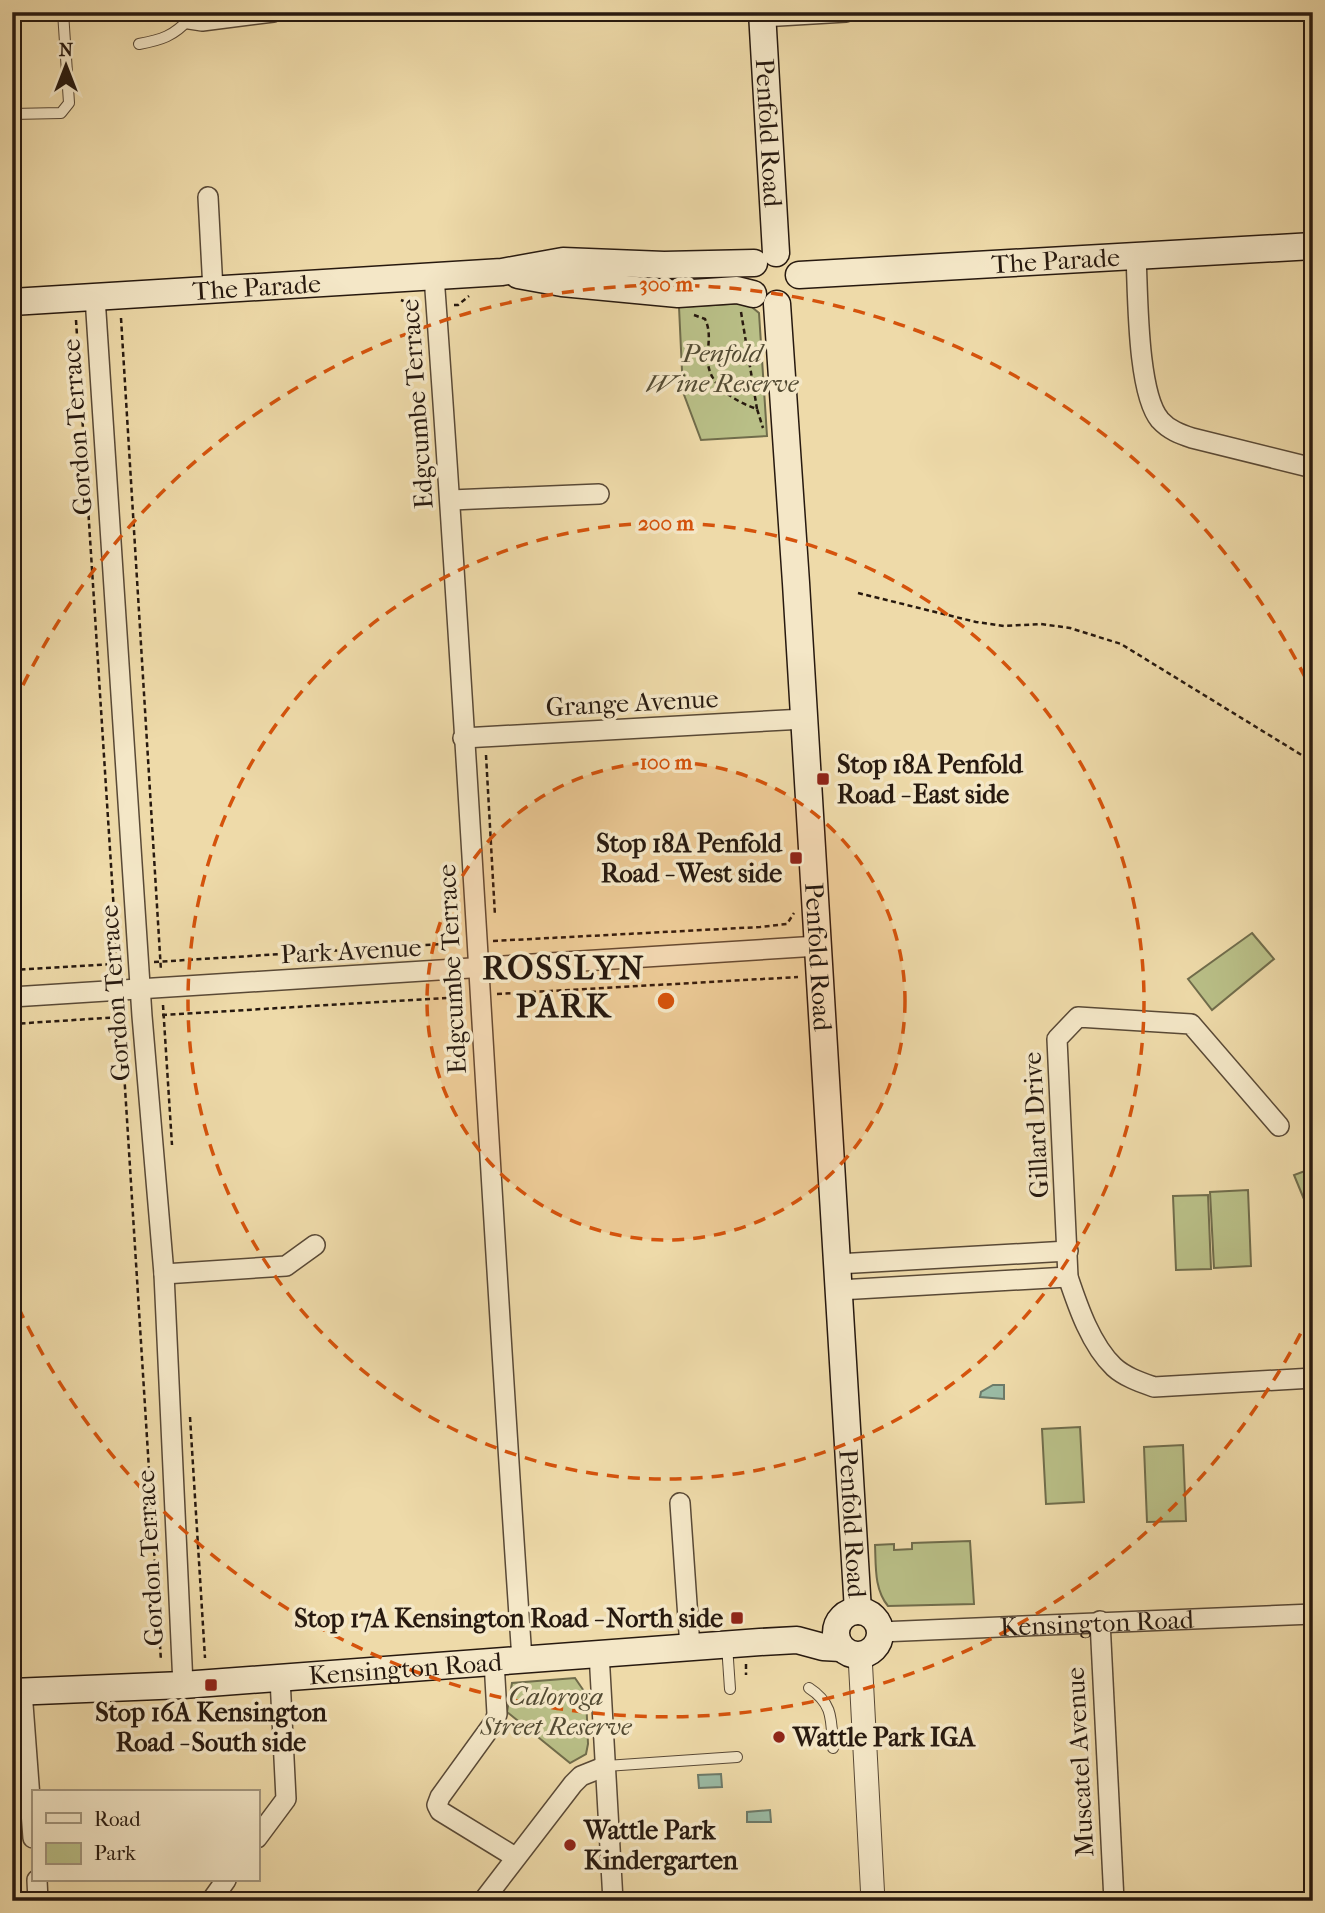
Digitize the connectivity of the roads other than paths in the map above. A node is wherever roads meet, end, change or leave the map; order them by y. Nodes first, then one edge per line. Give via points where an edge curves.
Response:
1 (63, 12) edge
2 (273, 12) edge
3 (846, 12) edge
4 (188, 15) edge
5 (762, 15) edge
6 (139, 44) dead end
7 (12, 114) edge
8 (208, 197) dead end
9 (1313, 246) edge
10 (1136, 256) junction
11 (765, 258) junction
12 (502, 272) junction
13 (799, 275) junction
14 (434, 276) junction
15 (213, 290) junction
16 (95, 297) junction
17 (12, 302) edge
18 (757, 303) junction
19 (1313, 468) edge
20 (599, 494) dead end
21 (451, 500) junction
22 (804, 719) junction
23 (464, 738) junction
24 (818, 946) junction
25 (478, 969) junction
26 (140, 989) junction
27 (12, 998) edge
28 (1279, 1126) dead end
29 (315, 1245) dead end
30 (1068, 1251) junction
31 (164, 1274) junction
32 (838, 1277) junction
33 (1068, 1277) junction
34 (1313, 1378) edge
35 (680, 1503) dead end
36 (1313, 1614) edge
37 (848, 1616) junction
38 (1100, 1621) junction
39 (880, 1632) junction
40 (797, 1640) junction
41 (727, 1645) junction
42 (690, 1647) junction
43 (851, 1652) junction
44 (599, 1653) junction
45 (522, 1659) junction
46 (494, 1661) junction
47 (280, 1678) junction
48 (183, 1685) junction
49 (809, 1688) dead end
50 (730, 1689) dead end
51 (17, 1692) edge
52 (833, 1748) dead end
53 (737, 1757) dead end
54 (606, 1766) junction
55 (32, 1829) edge
56 (259, 1835) edge
57 (514, 1857) junction
58 (37, 1882) edge
59 (225, 1882) edge
60 (38, 1901) edge
61 (211, 1901) edge
62 (483, 1901) edge
63 (613, 1901) edge
64 (873, 1901) edge
65 (1114, 1901) edge

1 - 7 lane via 69,103 61,113
2 - 4 street via 214,20
3 - 5 street
4 - 6 lane via 178,31 164,40
5 - 11 main road, Penfold Road
8 - 15 street
9 - 10 main road, The Parade
10 - 13 main road, The Parade
10 - 19 street via 1144,379 1159,419 1192,438
11 - 12 main road, The Parade via 664,265 563,261
11 - 13 main road via 791,260
11 - 18 main road via 749,278
12 - 14 main road, The Parade
12 - 18 main road, The Parade via 678,294 737,290
13 - 18 main road via 791,297
14 - 15 main road, The Parade
14 - 21 street, Edgcumbe Terrace
15 - 16 main road, The Parade
16 - 17 main road, The Parade
16 - 26 street, Gordon Terrace
18 - 22 main road, Penfold Road
20 - 21 street
21 - 23 street, Edgcumbe Terrace
22 - 23 street, Grange Avenue
22 - 24 main road, Penfold Road
23 - 25 street, Edgcumbe Terrace
24 - 25 street, Park Avenue
24 - 32 main road, Penfold Road
25 - 26 street, Park Avenue
25 - 45 street, Edgcumbe Terrace
26 - 27 street, Park Avenue
26 - 31 street, Gordon Terrace
28 - 30 street, Gillard Drive via 1191,1024 1078,1017 1057,1039
29 - 31 street via 286,1266
30 - 32 street
30 - 33 street, Gillard Drive
31 - 48 street, Gordon Terrace
32 - 33 street
32 - 37 main road, Penfold Road
33 - 34 street via 1100,1350 1132,1379 1154,1387
35 - 42 street
36 - 38 street, Kensington Road
37 - 39 main road via 864,1612 876,1619
37 - 40 main road, Kensington Road
37 - 43 main road via 835,1635
38 - 39 street, Kensington Road
38 - 65 street, Muscatel Avenue
39 - 43 main road via 877,1645 867,1654
40 - 41 main road, Kensington Road
40 - 43 main road, Kensington Road
41 - 42 main road, Kensington Road
41 - 50 lane
42 - 44 main road, Kensington Road
43 - 64 street
44 - 45 main road, Kensington Road
44 - 54 street
45 - 46 main road, Kensington Road
46 - 47 main road, Kensington Road
46 - 57 street via 495,1721 437,1805 444,1814
47 - 48 main road, Kensington Road
47 - 56 street via 286,1799
48 - 51 main road, Kensington Road
49 - 52 lane via 822,1697 831,1716
51 - 55 street
53 - 54 lane
54 - 57 street via 581,1776
54 - 63 street
57 - 62 street
58 - 60 street
59 - 61 street

